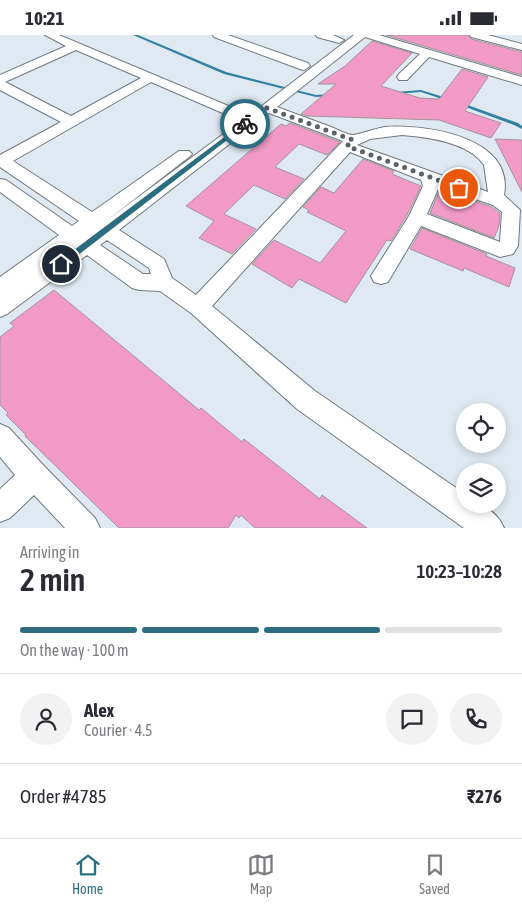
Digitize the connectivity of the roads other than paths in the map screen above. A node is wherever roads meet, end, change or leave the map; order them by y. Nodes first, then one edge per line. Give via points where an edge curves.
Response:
1 (50, 35) edge
2 (218, 35) edge
3 (321, 35) edge
4 (361, 35) edge
5 (368, 35) edge
6 (475, 35) edge
7 (342, 37) edge
8 (75, 46) junction
9 (522, 47) edge
10 (427, 53) junction
11 (301, 73) junction
12 (403, 77) dead end
13 (150, 78) junction
14 (0, 80) edge
15 (522, 81) edge
16 (0, 85) edge
17 (270, 101) junction
18 (244, 118) junction
19 (72, 122) junction
20 (350, 143) junction
21 (0, 161) edge
22 (428, 177) junction
23 (0, 184) edge
24 (496, 197) junction
25 (417, 217) junction
26 (99, 225) junction
27 (79, 240) junction
28 (381, 276) dead end
29 (164, 283) junction
30 (0, 288) edge
31 (198, 307) junction
32 (0, 308) edge
33 (0, 437) edge
34 (34, 476) junction
35 (0, 508) edge
36 (85, 528) edge
37 (489, 528) edge

1 - 8 street
2 - 11 street
3 - 7 street
4 - 11 street
5 - 10 street
6 - 9 street
7 - 11 street
8 - 13 street
8 - 14 street
10 - 12 street
10 - 15 street
11 - 17 street
13 - 18 street
13 - 19 street
16 - 19 street
17 - 18 street
17 - 20 street
18 - 26 street
19 - 21 street
20 - 22 street
20 - 24 street via 363,135 425,132 464,144 486,157 494,168
20 - 31 street
21 - 26 street
22 - 24 street via 490,199
22 - 25 street via 431,186
23 - 27 street
24 - 25 street via 511,210 509,246 506,249 500,250
25 - 28 street
26 - 27 street
26 - 29 street via 157,264
27 - 29 street via 138,282
27 - 30 street
27 - 32 street
29 - 31 street
31 - 37 street via 306,400
33 - 34 street
34 - 35 street
34 - 36 street

